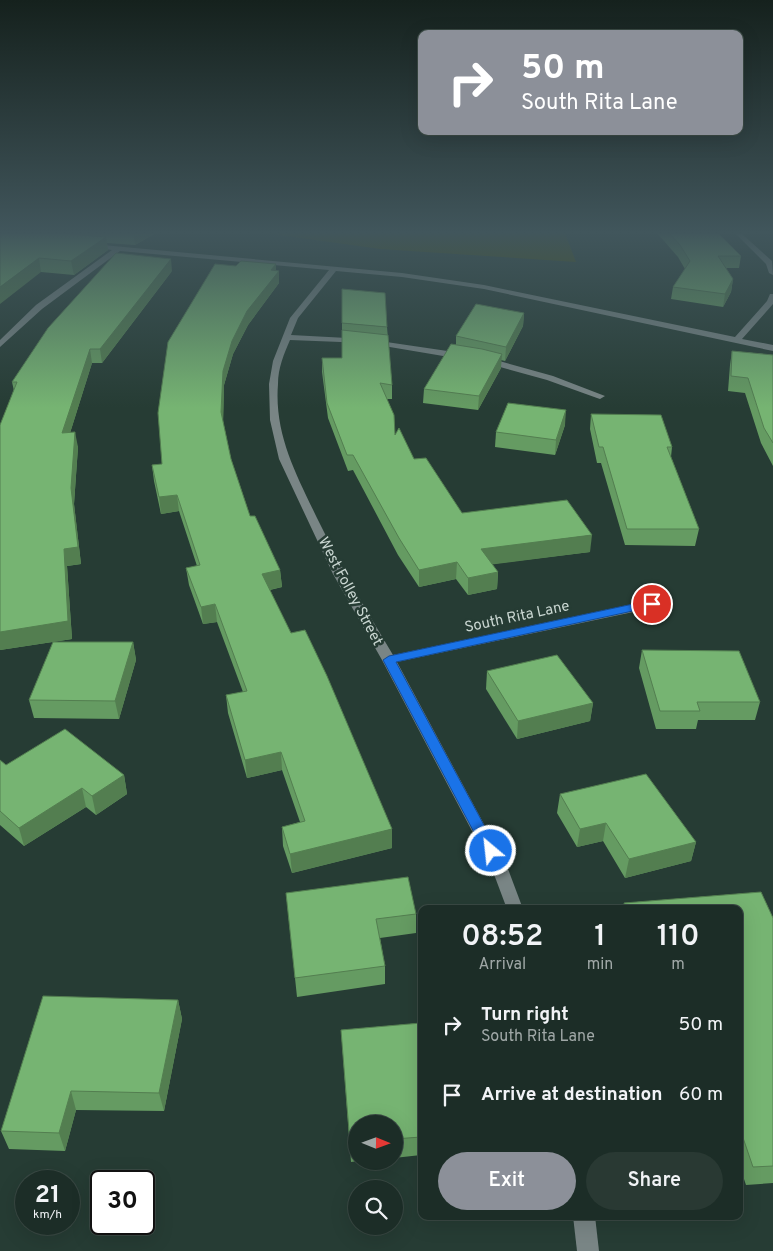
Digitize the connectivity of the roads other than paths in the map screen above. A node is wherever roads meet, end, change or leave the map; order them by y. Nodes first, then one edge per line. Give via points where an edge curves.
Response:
1 (61, 291) edge
2 (316, 291) edge
3 (505, 291) edge
4 (773, 296) edge
5 (287, 337) junction
6 (737, 340) junction
7 (0, 346) edge
8 (773, 348) edge
9 (600, 396) dead end
10 (652, 604) dead end
11 (389, 660) junction
12 (514, 905) edge
13 (584, 1220) edge
14 (588, 1251) edge

1 - 7 street
2 - 5 street, West Folley Street via 294,318
3 - 6 street
4 - 6 street
5 - 9 street via 366,341 483,359
5 - 11 street, West Folley Street via 277,361 273,384 275,420 284,459 339,574
6 - 8 street
10 - 11 street, South Rita Lane
11 - 12 street, West Folley Street via 500,869
13 - 14 street

